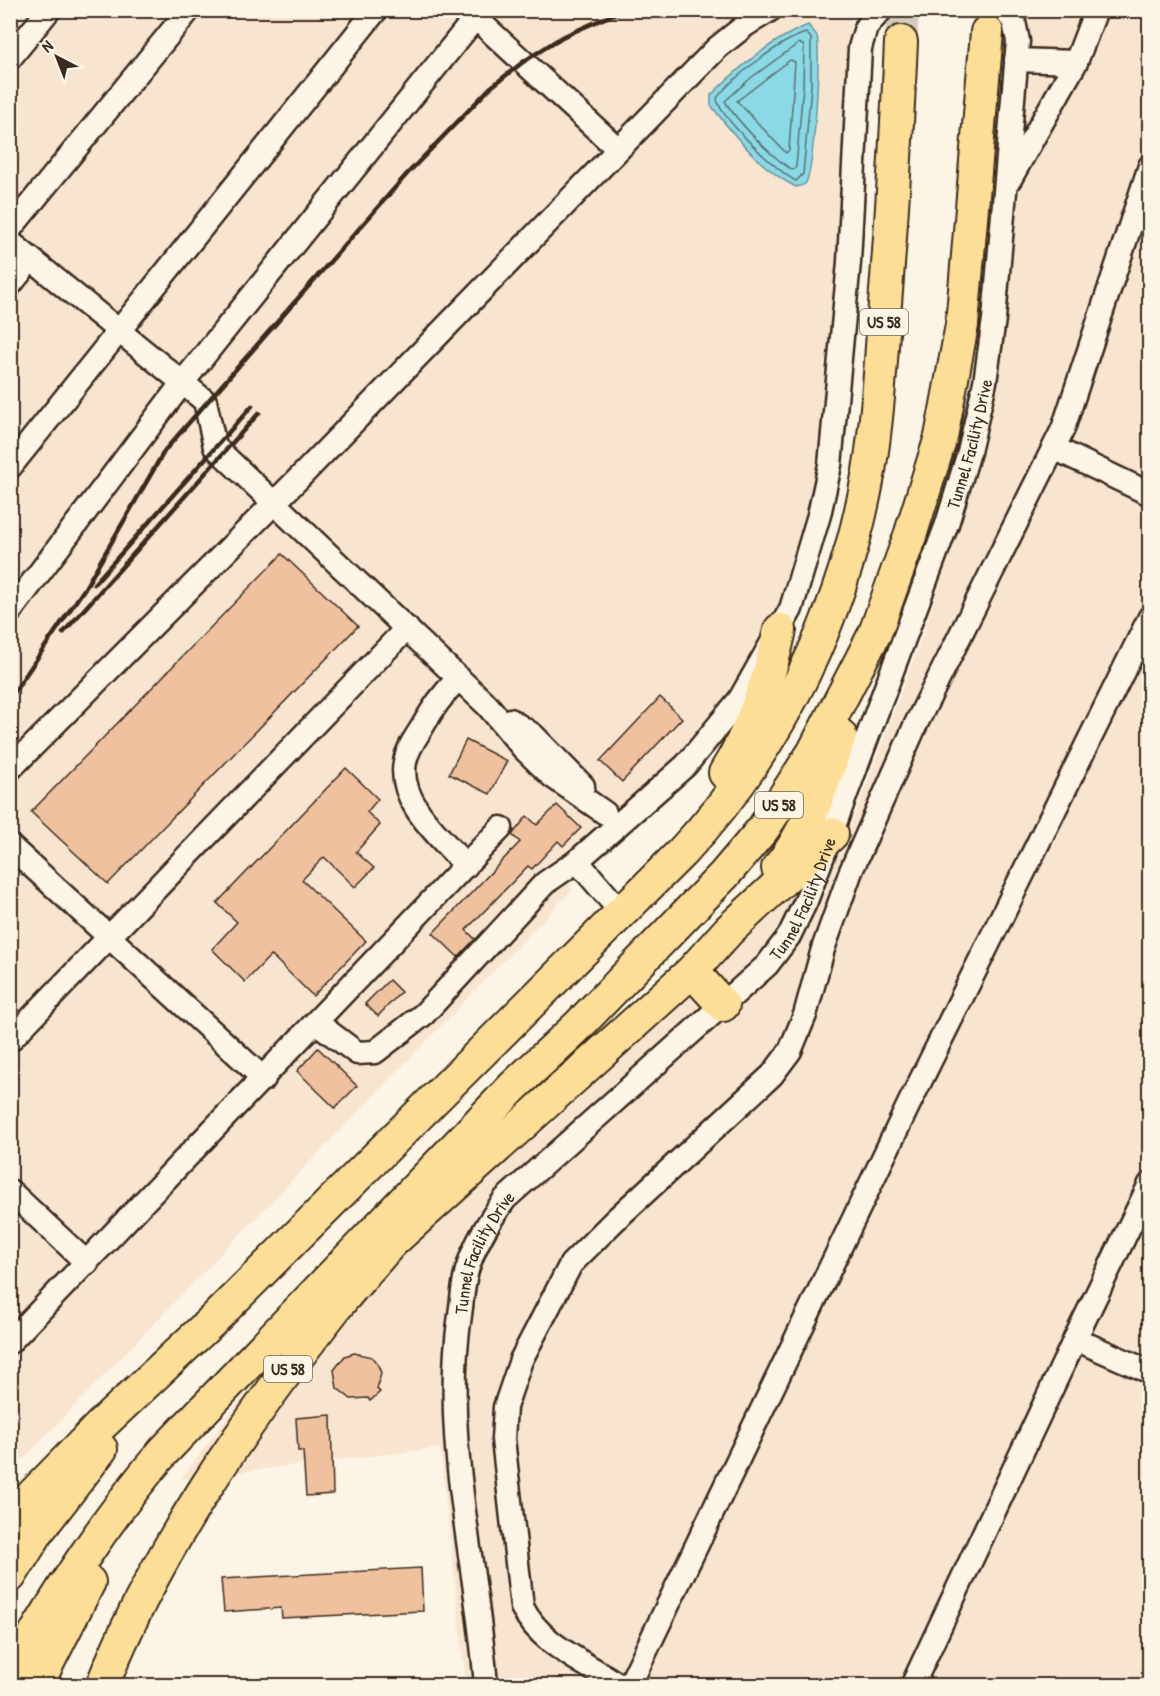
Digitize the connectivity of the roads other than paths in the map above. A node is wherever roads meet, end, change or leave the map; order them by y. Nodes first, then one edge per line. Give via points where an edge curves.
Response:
1 (49, 10) edge
2 (189, 10) edge
3 (376, 10) edge
4 (770, 10) edge
5 (881, 10) edge
6 (1096, 10) edge
7 (471, 14) edge
8 (996, 22) edge
9 (901, 42) tunnel mouth
10 (10, 58) edge
11 (1016, 60) junction
12 (1076, 63) junction
13 (618, 149) junction
14 (1149, 166) edge
15 (1006, 186) junction
16 (10, 229) edge
17 (10, 242) edge
18 (31, 259) junction
19 (10, 285) edge
20 (119, 330) junction
21 (183, 382) junction
22 (1054, 448) junction
23 (10, 467) edge
24 (1149, 494) edge
25 (275, 501) junction
26 (10, 612) edge
27 (1149, 617) edge
28 (786, 620) junction
29 (407, 628) junction
30 (875, 633) junction
31 (459, 678) junction
32 (10, 770) edge
33 (611, 819) junction
34 (501, 828) dead end
35 (832, 834) junction
36 (10, 846) edge
37 (577, 861) junction
38 (466, 866) junction
39 (621, 912) junction
40 (729, 930) junction
41 (109, 936) junction
42 (692, 970) junction
43 (723, 1005) junction
44 (317, 1023) junction
45 (577, 1027) junction
46 (10, 1040) edge
47 (264, 1079) junction
48 (1149, 1184) edge
49 (10, 1191) edge
50 (391, 1243) junction
51 (87, 1263) junction
52 (212, 1321) junction
53 (1075, 1339) junction
54 (10, 1342) edge
55 (1149, 1372) edge
56 (197, 1504) junction
57 (10, 1518) edge
58 (10, 1576) edge
59 (27, 1674) edge
60 (102, 1686) edge
61 (118, 1686) edge
62 (486, 1686) edge
63 (620, 1686) edge
64 (629, 1686) edge
65 (912, 1686) edge

1 - 10 street
2 - 16 street
3 - 20 street
4 - 13 street via 717,48
5 - 28 street via 866,27 860,48 849,262 830,465 819,515
6 - 12 street
7 - 13 street
7 - 21 street
8 - 11 street, Tunnel Facility Drive via 1014,22
8 - 30 highway, US 58 via 953,380 931,473
9 - 39 highway, US 58 via 895,180 874,430 863,500 842,578 801,680 757,758 701,832
11 - 12 street
11 - 15 street, Tunnel Facility Drive
12 - 15 street
13 - 25 street
14 - 22 street
15 - 35 street, Tunnel Facility Drive via 991,338 969,452 947,525
17 - 18 street
18 - 19 street
18 - 20 street
20 - 21 street
20 - 23 street
21 - 25 street via 205,401 215,447
21 - 26 street
22 - 24 street
22 - 63 street via 925,705 851,871 790,1051 772,1075 571,1264 521,1360 505,1407 503,1439 522,1607 541,1636
25 - 29 street
25 - 32 street
27 - 64 street
28 - 33 street via 740,699 710,739 655,795
28 - 39 highway via 763,691 733,759 700,811 634,885
29 - 31 street
29 - 41 street
30 - 40 highway via 830,764 801,832 786,858
30 - 45 highway, US 58 via 813,753 763,829 724,875
31 - 33 street via 488,706 533,735
31 - 38 street via 441,695 408,749 404,764 407,787 418,810
33 - 37 street
34 - 38 street
35 - 40 highway
35 - 43 street, Tunnel Facility Drive via 789,936 767,965
36 - 41 street
37 - 39 street
37 - 44 street via 545,883 424,1014 375,1052 357,1053
38 - 44 street
39 - 52 highway, US 58
40 - 42 highway
41 - 46 street
41 - 47 street
42 - 43 highway
42 - 50 highway
43 - 62 street, Tunnel Facility Drive via 506,1199 484,1229 467,1271 456,1342 454,1404 459,1479
44 - 47 street
45 - 50 highway, US 58 via 432,1190
45 - 59 highway via 513,1087 164,1451 94,1541
47 - 51 street
48 - 53 street
49 - 51 street
50 - 56 highway, US 58 via 267,1396
51 - 54 street
52 - 57 highway via 99,1427
52 - 58 highway, US 58 via 100,1449 38,1531
53 - 55 street
53 - 65 street
56 - 60 highway, US 58 via 154,1573
56 - 61 highway

